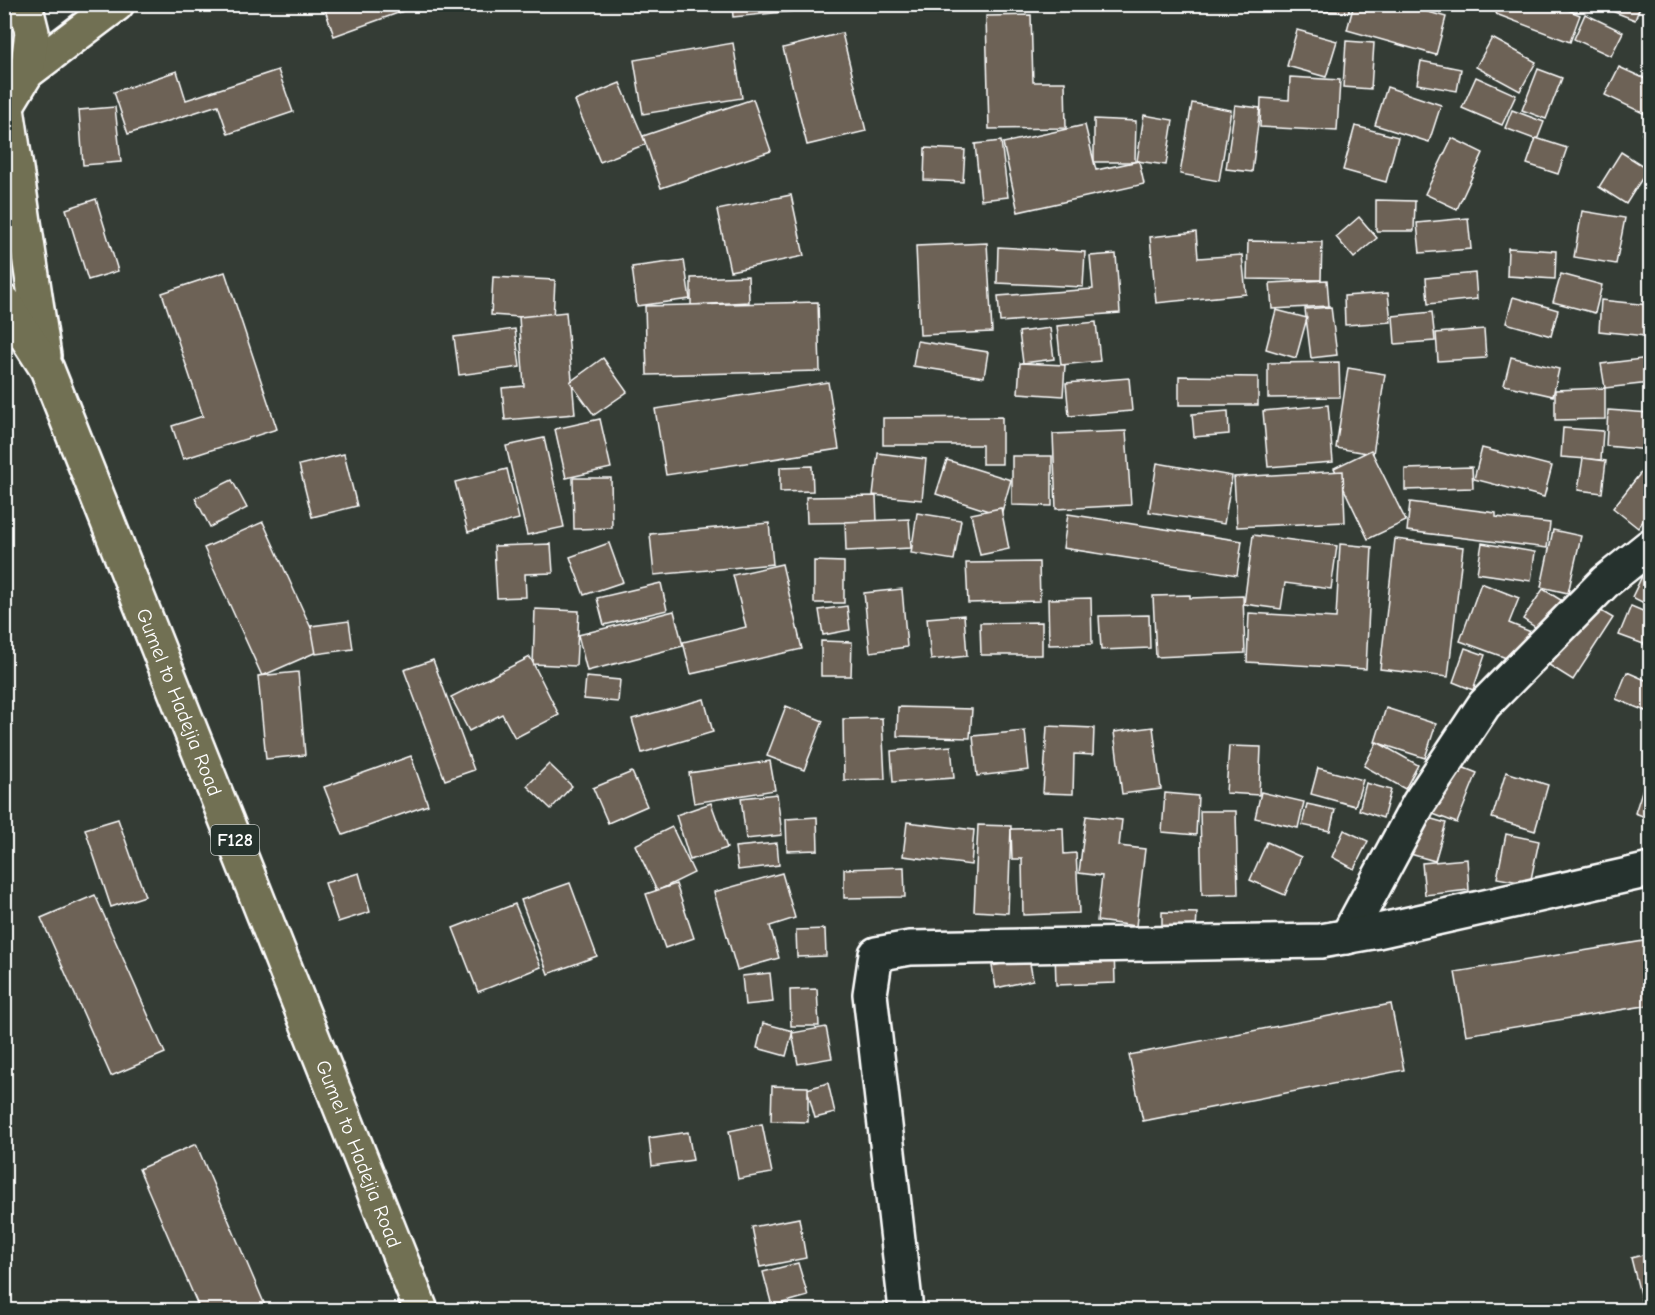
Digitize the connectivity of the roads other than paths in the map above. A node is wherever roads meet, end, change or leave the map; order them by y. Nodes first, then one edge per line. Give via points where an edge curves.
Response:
1 (25, 4) edge
2 (117, 4) edge
3 (27, 72) junction
4 (6, 109) edge
5 (4, 302) edge
6 (46, 369) junction
7 (1650, 546) edge
8 (1650, 870) edge
9 (1347, 937) junction
10 (421, 1311) edge
11 (906, 1311) edge

1 - 3 main road, F128 via 32,32
2 - 3 main road
3 - 4 main road, F128
4 - 6 main road, F128
5 - 6 main road, Gumel to Hadejia Road / F128
6 - 10 main road, Gumel to Hadejia Road / F128
7 - 9 street via 1605,582 1484,705 1419,803
8 - 9 street
9 - 11 street via 1309,941 910,948 876,954 870,994

